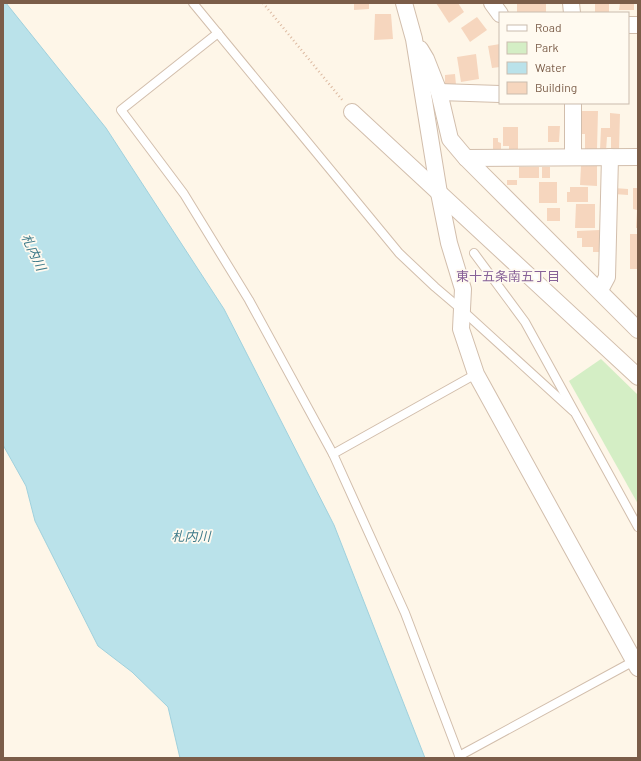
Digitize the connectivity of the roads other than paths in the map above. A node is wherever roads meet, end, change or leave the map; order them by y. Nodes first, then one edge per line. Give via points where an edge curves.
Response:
1 (193, 3) edge
2 (404, 3) edge
3 (492, 3) edge
4 (499, 13) edge
5 (218, 33) junction
6 (414, 39) junction
7 (439, 92) junction
8 (499, 94) edge
9 (572, 104) edge
10 (352, 112) road end
11 (573, 156) junction
12 (610, 157) junction
13 (638, 157) edge
14 (466, 158) junction
15 (439, 193) junction
16 (474, 253) dead end
17 (600, 290) junction
18 (462, 310) junction
19 (638, 330) edge
20 (476, 374) junction
21 (638, 377) edge
22 (573, 412) junction
23 (333, 454) junction
24 (638, 527) edge
25 (636, 665) edge
26 (459, 757) edge

1 - 5 lane
2 - 6 street
3 - 4 street
5 - 18 lane via 399,253
5 - 23 lane via 121,110 184,194 249,300
6 - 7 street via 426,59
6 - 15 street
7 - 8 street
7 - 14 street via 450,139
9 - 11 street
10 - 15 street
11 - 12 street
11 - 14 street
12 - 13 street
12 - 17 street via 607,277
14 - 17 street
15 - 18 street via 449,243 463,289
15 - 21 street
16 - 22 lane via 525,322
17 - 19 street
18 - 20 street via 461,330
18 - 22 lane
20 - 23 lane
20 - 25 street
22 - 24 lane
23 - 26 lane via 405,613
25 - 26 lane

